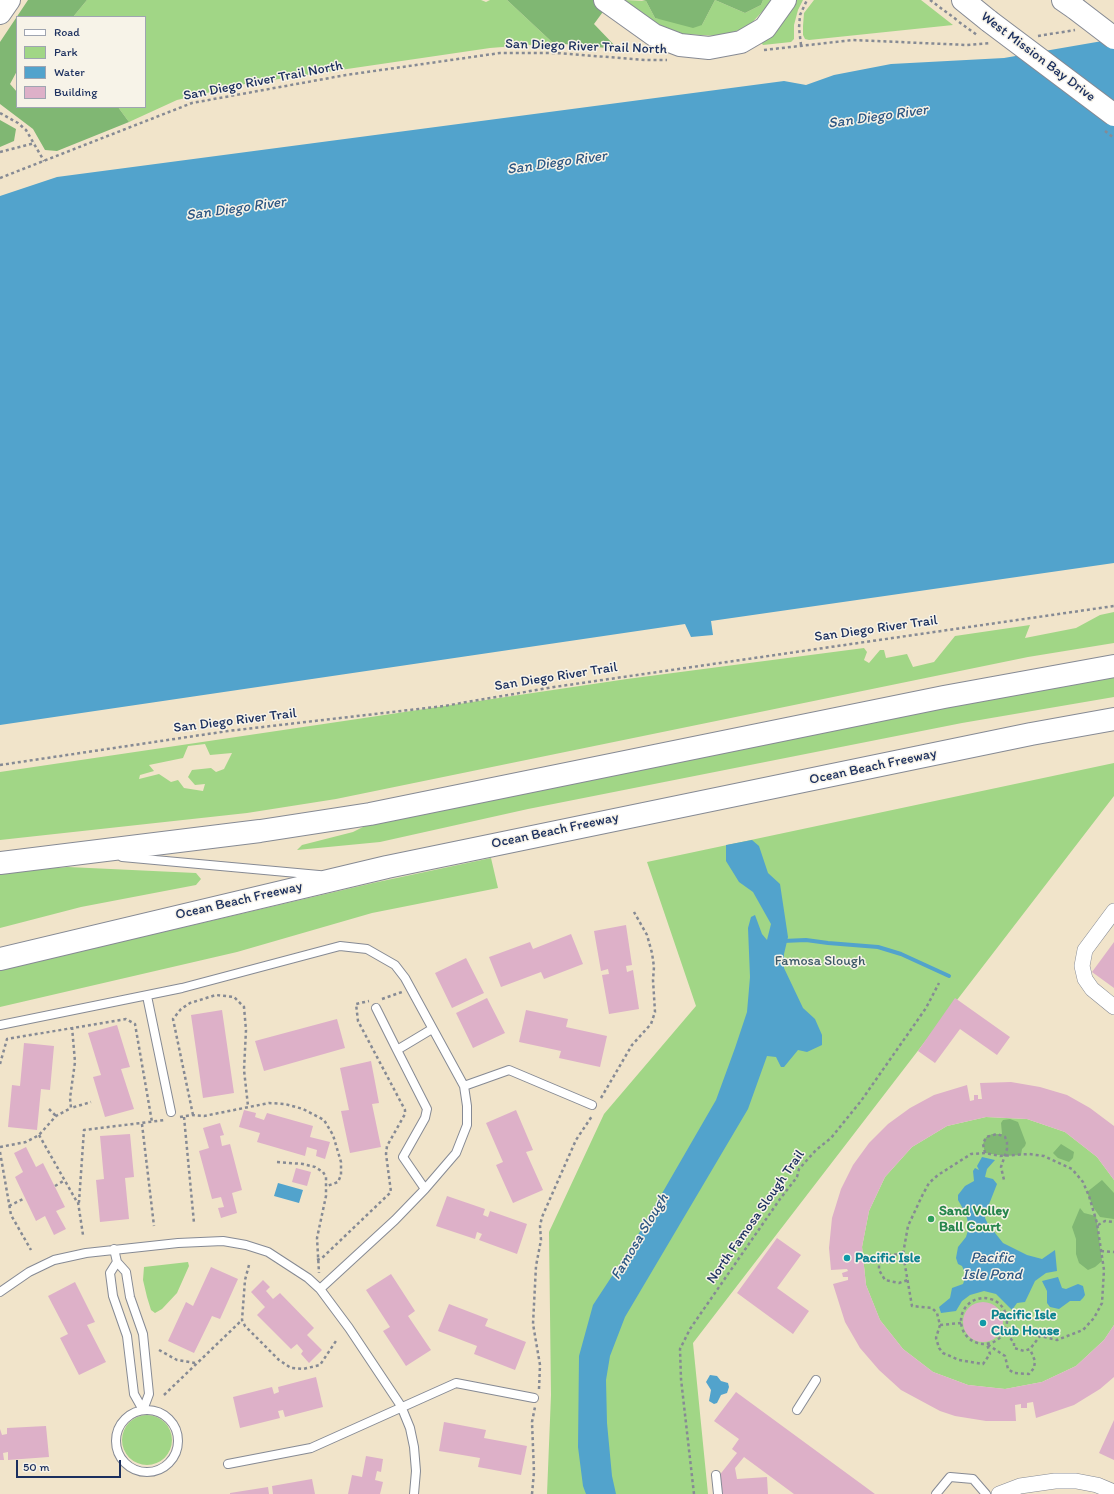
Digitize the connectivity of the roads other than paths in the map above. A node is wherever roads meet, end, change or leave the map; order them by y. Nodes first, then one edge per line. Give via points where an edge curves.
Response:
1 (9, 0) edge
2 (605, 0) edge
3 (785, 0) edge
4 (963, 0) edge
5 (0, 13) edge
6 (1074, 13) edge
7 (1114, 38) edge
8 (1114, 115) edge
9 (1114, 666) edge
10 (1114, 719) edge
11 (87, 854) junction
12 (0, 863) edge
13 (341, 877) junction
14 (1114, 911) edge
15 (0, 959) edge
16 (147, 996) junction
17 (376, 1004) road end
18 (1114, 1007) edge
19 (0, 1025) edge
20 (432, 1029) junction
21 (397, 1050) junction
22 (464, 1086) junction
23 (595, 1106) road end
24 (171, 1115) road end
25 (425, 1190) junction
26 (114, 1249) junction
27 (117, 1262) junction
28 (320, 1289) junction
29 (0, 1292) edge
30 (816, 1380) dead end
31 (536, 1397) road end
32 (401, 1406) junction
33 (143, 1410) junction
34 (797, 1410) dead end
35 (228, 1464) dead end
36 (716, 1476) dead end
37 (1114, 1492) edge
38 (414, 1494) edge
39 (718, 1494) edge
40 (936, 1494) edge
41 (986, 1494) edge
42 (999, 1494) edge

1 - 5 main road
2 - 3 main road via 654,35 680,45 709,48 741,42 765,28
4 - 8 main road, West Mission Bay Drive, bridge
6 - 7 main road, bridge
9 - 11 main road via 944,697 370,814
10 - 13 main road, Ocean Beach Freeway via 507,841
11 - 12 main road
11 - 13 lane
13 - 15 main road, Ocean Beach Freeway
14 - 18 street via 1085,950 1082,966 1085,979 1092,989
16 - 19 lane
16 - 20 lane via 340,946 367,949 395,964
16 - 24 lane
17 - 21 lane
20 - 21 lane
20 - 22 lane
21 - 25 lane via 427,1109 425,1118 404,1158
22 - 23 lane via 509,1070
22 - 25 lane via 467,1125 463,1139 456,1153
25 - 28 lane
26 - 27 lane
26 - 28 lane via 223,1241 246,1245 268,1252 308,1278
26 - 29 lane via 54,1260 29,1272
27 - 33 lane via 126,1272 130,1297 143,1334 149,1394
27 - 33 lane via 110,1273 113,1296 127,1336 134,1394
28 - 32 lane
30 - 34 lane
31 - 32 lane via 456,1383
32 - 35 lane via 311,1448
32 - 38 lane via 414,1447
33 - 33 lane via 132,1413 120,1424 116,1447 119,1455 130,1467 138,1471 154,1472 175,1457 178,1450 178,1433 173,1422 164,1414 156,1410
36 - 39 lane
37 - 42 street via 1098,1485 1055,1481 1020,1486
40 - 41 lane via 950,1477 973,1479

